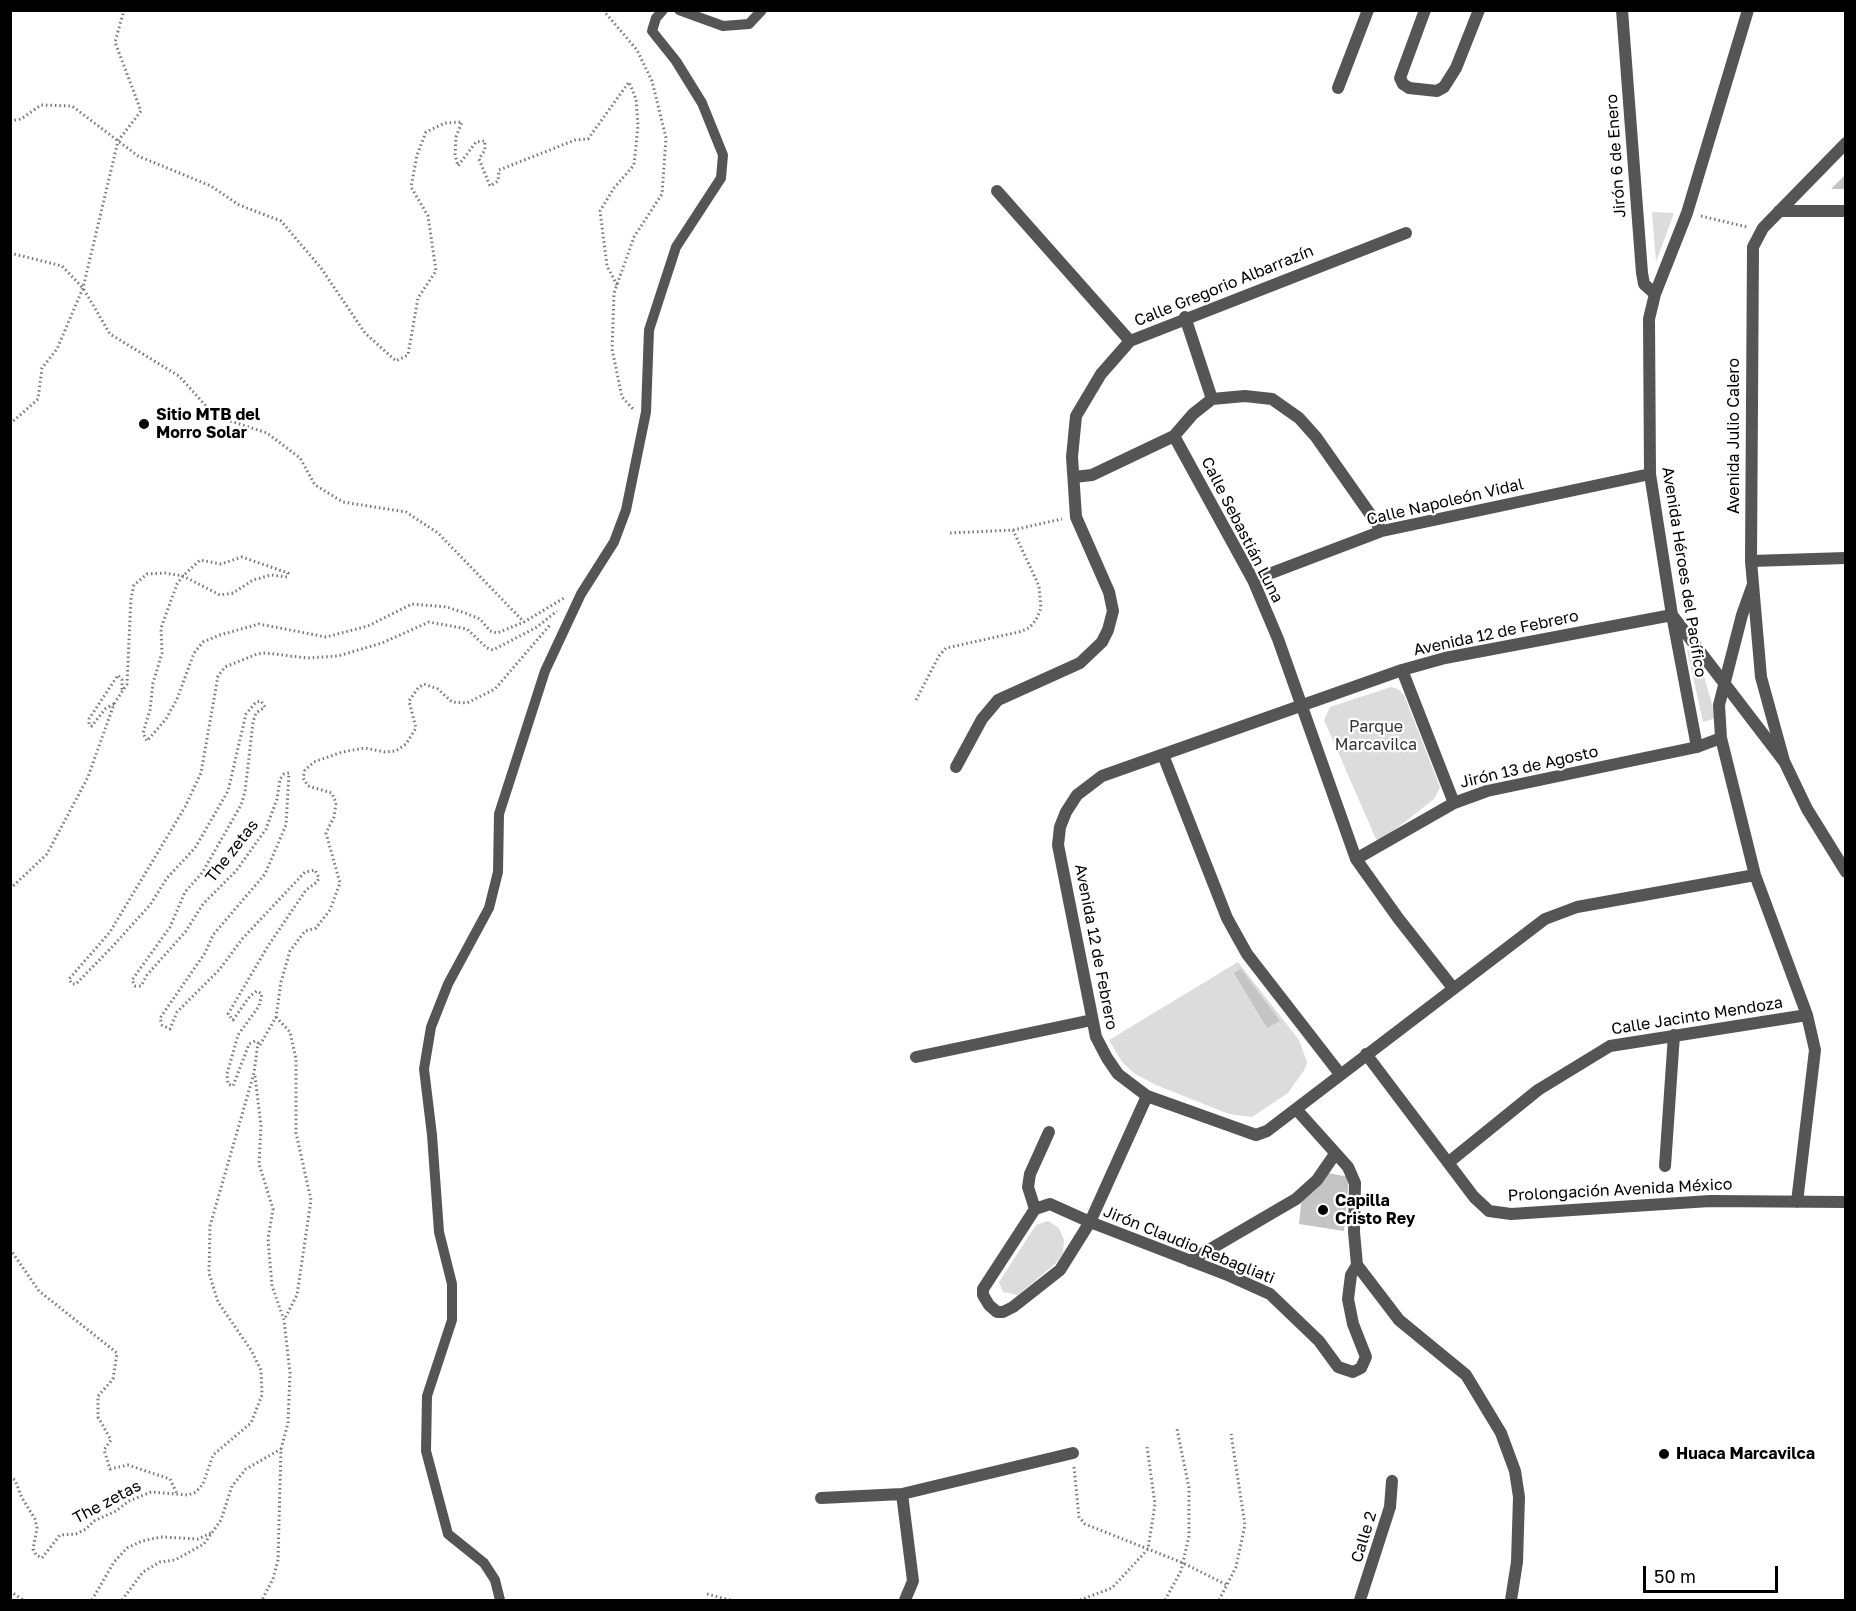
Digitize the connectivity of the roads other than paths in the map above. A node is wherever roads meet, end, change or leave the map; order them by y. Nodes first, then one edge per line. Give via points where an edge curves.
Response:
1 (663, 10) edge
2 (679, 10) edge
3 (762, 10) edge
4 (1368, 10) edge
5 (1479, 10) edge
6 (1622, 10) edge
7 (1748, 10) edge
8 (1421, 12) edge
9 (1338, 88) dead end
10 (1845, 142) edge
11 (997, 191) dead end
12 (1779, 211) junction
13 (1845, 211) edge
14 (1406, 233) dead end
15 (1655, 294) junction
16 (1185, 317) junction
17 (1130, 341) junction
18 (1212, 399) junction
19 (1174, 436) junction
20 (1650, 474) junction
21 (1074, 477) junction
22 (1382, 531) junction
23 (1845, 558) edge
24 (1751, 561) junction
25 (1253, 580) junction
26 (1752, 587) junction
27 (1672, 615) junction
28 (1402, 670) junction
29 (1723, 680) junction
30 (1300, 707) junction
31 (1721, 738) junction
32 (1697, 747) junction
33 (1163, 755) junction
34 (1784, 761) junction
35 (956, 767) dead end
36 (1454, 803) junction
37 (1356, 859) junction
38 (1845, 872) edge
39 (1755, 875) junction
40 (1454, 988) junction
41 (1807, 1015) junction
42 (1092, 1020) junction
43 (1674, 1035) junction
44 (1366, 1054) junction
45 (916, 1057) dead end
46 (1340, 1074) junction
47 (1147, 1096) junction
48 (1296, 1109) junction
49 (1049, 1132) dead end
50 (1335, 1154) junction
51 (1449, 1162) junction
52 (1665, 1166) dead end
53 (1797, 1202) junction
54 (1845, 1202) edge
55 (1035, 1209) junction
56 (1090, 1222) junction
57 (1190, 1261) junction
58 (1358, 1265) junction
59 (1073, 1453) road end
60 (1392, 1481) dead end
61 (902, 1494) junction
62 (821, 1498) dead end
63 (500, 1600) edge
64 (905, 1600) edge
65 (1360, 1600) edge
66 (1511, 1600) edge

1 - 63 lane via 652,31 702,103 723,155 721,178 676,247 649,330 644,421 626,510 614,542 581,594 546,671 499,813 498,872 489,908 448,984 432,1027 424,1069 439,1232 452,1284 452,1320 427,1396 426,1451 448,1534 484,1563 495,1580
2 - 3 lane via 723,26 749,24
4 - 9 street
5 - 8 street via 1456,69 1437,91 1409,88 1400,78
6 - 15 street, Jirón 6 de Enero via 1642,273 1644,284
7 - 15 street, Avenida Héroes del Pacífico via 1688,213
10 - 12 street, Avenida Julio Calero
11 - 17 street
12 - 13 street
12 - 24 street, Avenida Julio Calero via 1763,228 1753,247
14 - 16 street, Calle Gregorio Albarrazín
15 - 20 street, Avenida Héroes del Pacífico via 1649,319
16 - 17 street, Calle Gregorio Albarrazín
16 - 18 street
17 - 21 street, Calle Gregorio Albarrazín via 1101,374 1076,416
18 - 19 street
18 - 22 street via 1272,399 1299,418
19 - 21 street via 1092,475
19 - 25 street, Calle Sebastián Luna
20 - 22 street, Calle Napoleón Vidal
20 - 27 street, Avenida Héroes del Pacífico
21 - 35 street, Calle Gregorio Albarrazín via 1076,517 1109,592 1113,611 1108,630 1102,642 1080,663 998,699 982,719
22 - 25 street, Calle Napoleón Vidal
23 - 24 street
24 - 26 street, Avenida Julio Calero
25 - 30 street, Calle Sebastián Luna
26 - 29 street
26 - 34 street, Avenida Julio Calero via 1761,677
27 - 28 street, Avenida 12 de Febrero via 1445,658
27 - 29 street, Avenida Julio Calero
27 - 32 street, Avenida Héroes del Pacífico
28 - 30 street, Avenida 12 de Febrero
28 - 36 street
29 - 31 street via 1719,705
29 - 34 street, Avenida Julio Calero
30 - 33 street, Avenida 12 de Febrero
30 - 37 street, Calle Sebastián Luna
31 - 32 street, Jirón 13 de Agosto
31 - 39 street
32 - 36 street, Jirón 13 de Agosto via 1487,791
33 - 42 street, Avenida 12 de Febrero via 1102,776 1077,795 1060,827 1058,845
33 - 46 street via 1227,918 1247,954
34 - 38 street, Avenida Julio Calero
36 - 37 street, Jirón 13 de Agosto
37 - 40 street, Calle Sebastián Luna
39 - 40 street, Avenida 12 de Febrero via 1577,907 1545,919
39 - 41 street
40 - 44 street, Avenida 12 de Febrero
41 - 43 street, Calle Jacinto Mendoza
41 - 53 street via 1815,1050
42 - 45 street
42 - 47 street, Avenida 12 de Febrero via 1096,1037 1118,1074
43 - 51 street, Calle Jacinto Mendoza via 1610,1046 1583,1060 1538,1090
43 - 52 street
44 - 46 street, Avenida 12 de Febrero
44 - 51 street, Prolongación Avenida México
46 - 48 street, Avenida 12 de Febrero
47 - 48 street, Avenida 12 de Febrero via 1256,1135
47 - 56 street
48 - 50 street
49 - 55 street via 1029,1180
50 - 57 street via 1317,1180 1296,1199
50 - 58 street via 1348,1167 1355,1183
51 - 53 street, Prolongación Avenida México via 1489,1211 1511,1214 1710,1201
53 - 54 street, Prolongación Avenida México
55 - 56 street, Jirón Claudio Rebagliati via 1050,1203
55 - 56 street via 983,1289 989,1305 997,1312 1013,1307 1049,1281
56 - 57 street, Jirón Claudio Rebagliati
57 - 58 street, Jirón Claudio Rebagliati via 1270,1294 1319,1341 1342,1370 1357,1372 1366,1357 1348,1299 1351,1275
58 - 66 street via 1399,1320 1466,1375 1501,1433 1515,1471 1519,1497 1517,1562
59 - 61 street
60 - 65 street, Calle 2 via 1390,1507
61 - 62 street
61 - 64 street via 913,1581

